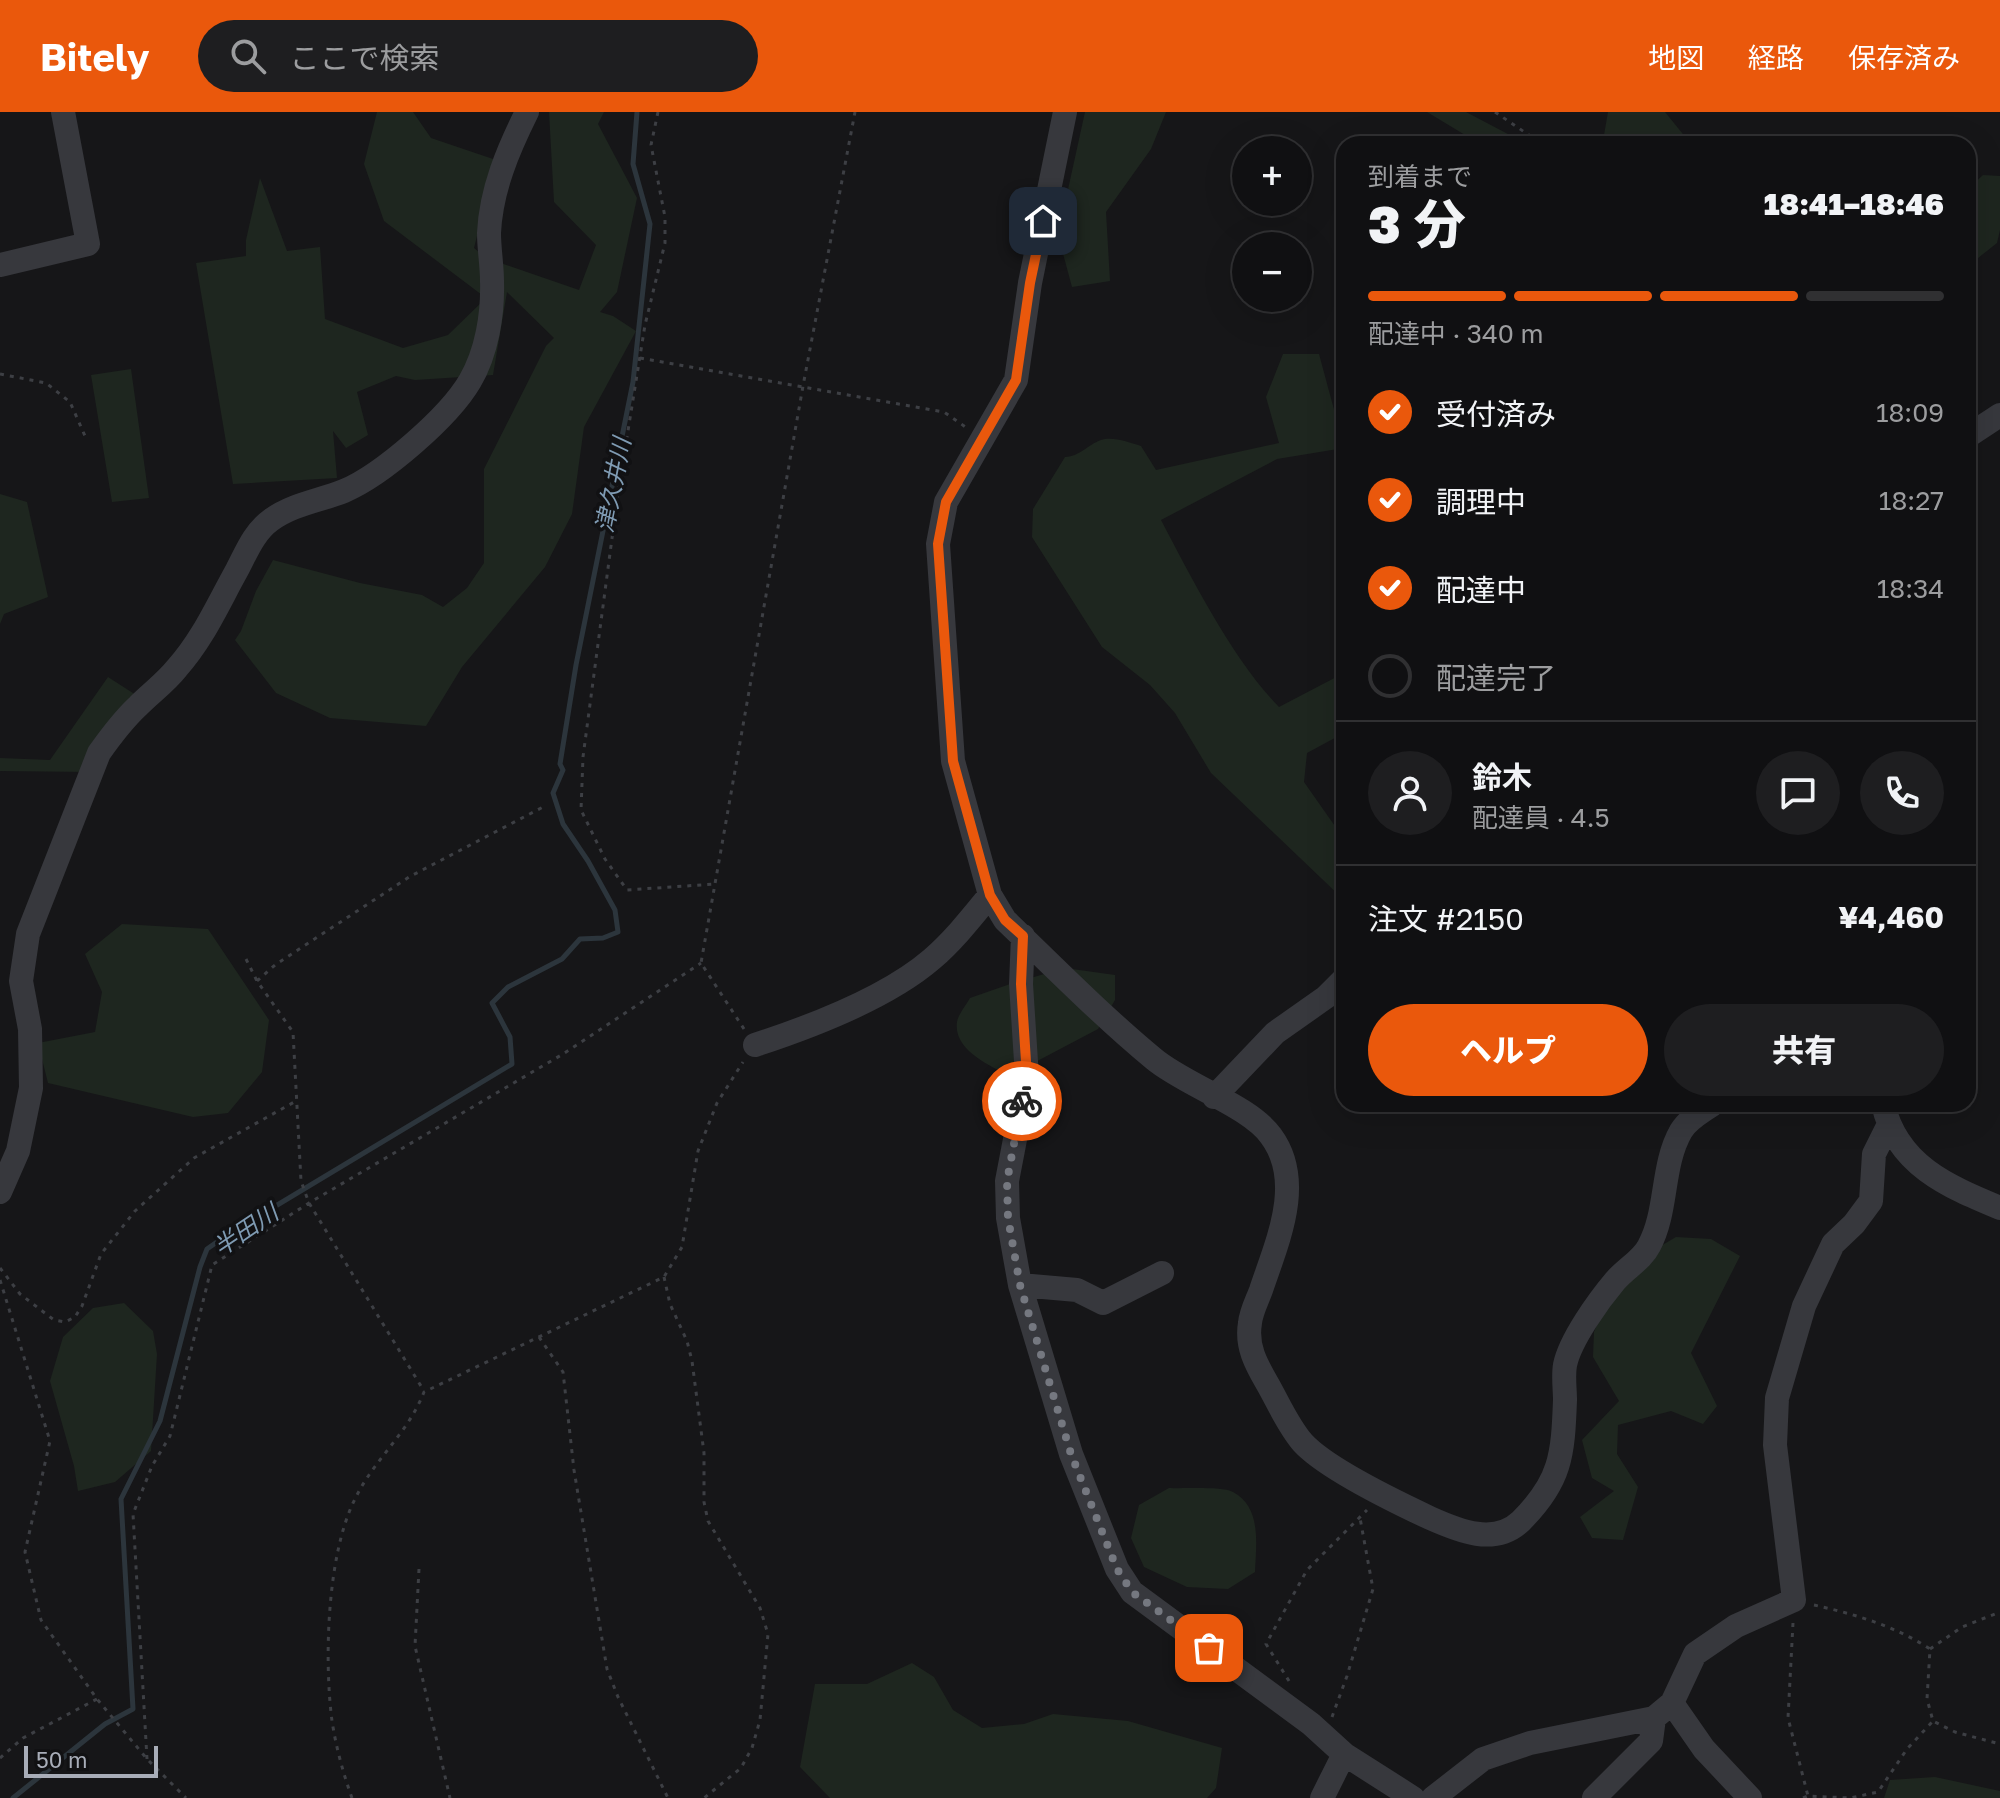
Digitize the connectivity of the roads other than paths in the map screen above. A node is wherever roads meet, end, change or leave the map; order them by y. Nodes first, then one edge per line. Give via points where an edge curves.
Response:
1 (63, 112) edge
2 (527, 112) edge
3 (1065, 112) edge
4 (0, 265) edge
5 (2000, 415) edge
6 (1976, 431) edge
7 (990, 895) junction
8 (1023, 936) junction
9 (1336, 987) edge
10 (755, 1045) road end
11 (1214, 1097) junction
12 (1701, 1112) edge
13 (1885, 1115) edge
14 (0, 1192) edge
15 (2000, 1208) edge
16 (1162, 1273) dead end
17 (1020, 1285) junction
18 (1663, 1711) junction
19 (1344, 1754) junction
20 (1322, 1798) edge
21 (1413, 1798) edge
22 (1433, 1798) edge
23 (1594, 1798) edge
24 (1750, 1798) edge

1 - 4 street via 88,244
2 - 14 street via 493,204 486,340 468,384 421,435 371,477 270,521 256,536 191,651 99,753 28,934 21,981 30,1029 31,1088 18,1151
3 - 7 street via 1016,380 946,502 938,544 953,761
5 - 6 street
7 - 8 street
7 - 10 street via 958,934 898,983
8 - 11 street via 1155,1060
8 - 17 street via 1027,1077 1007,1181
9 - 11 street via 1275,1033
11 - 12 street via 1253,1118 1271,1135 1282,1157 1287,1194 1282,1230 1250,1321 1249,1342 1303,1442 1383,1494 1459,1529 1497,1535 1512,1529 1552,1482 1564,1429 1565,1364 1609,1290 1647,1251 1657,1231 1681,1130
13 - 15 street via 1901,1146 1918,1164 1940,1181
13 - 18 street via 1874,1154 1871,1201 1833,1244 1804,1306 1777,1398 1775,1445 1794,1600 1736,1626 1695,1654
16 - 17 street via 1103,1303 1077,1290
17 - 19 street via 1071,1454 1117,1569 1132,1592
18 - 22 street via 1483,1759
18 - 23 street via 1651,1741
18 - 24 street
19 - 20 street
19 - 21 street

